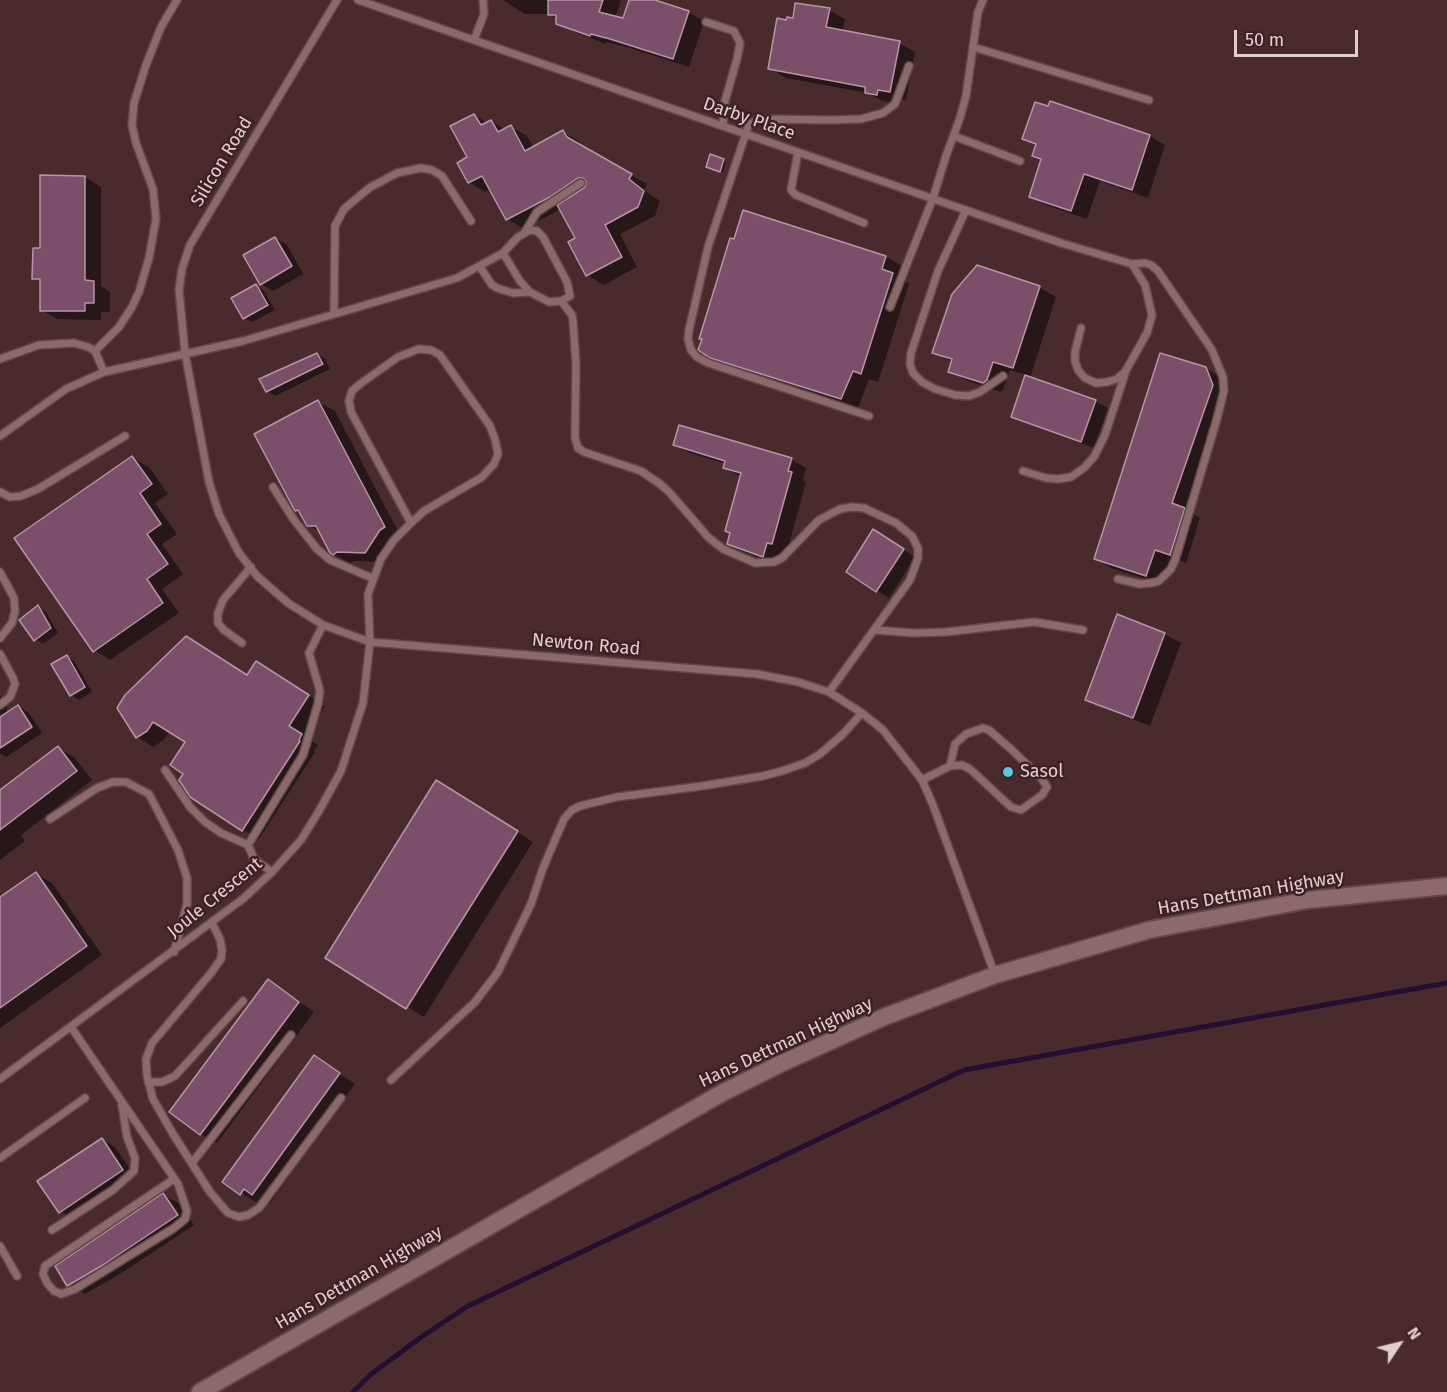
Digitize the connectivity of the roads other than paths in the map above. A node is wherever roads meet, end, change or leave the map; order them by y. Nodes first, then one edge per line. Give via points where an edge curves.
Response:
1 (177, 0) edge
2 (337, 0) edge
3 (358, 0) edge
4 (483, 0) edge
5 (983, 0) edge
6 (706, 22) dead end
7 (474, 40) junction
8 (973, 47) junction
9 (909, 66) dead end
10 (1149, 100) dead end
11 (723, 126) junction
12 (745, 134) junction
13 (954, 136) junction
14 (798, 152) junction
15 (1020, 161) dead end
16 (581, 183) dead end
17 (933, 198) junction
18 (966, 210) junction
19 (471, 221) dead end
20 (864, 223) dead end
21 (525, 232) junction
22 (502, 253) junction
23 (1132, 264) junction
24 (480, 267) junction
25 (530, 292) junction
26 (561, 302) junction
27 (890, 307) dead end
28 (334, 314) junction
29 (1081, 328) dead end
30 (94, 351) junction
31 (185, 353) junction
32 (0, 359) edge
33 (104, 372) junction
34 (1125, 372) junction
35 (1003, 376) dead end
36 (869, 416) dead end
37 (0, 436) edge
38 (126, 436) dead end
39 (1023, 471) dead end
40 (273, 487) dead end
41 (0, 492) edge
42 (411, 523) junction
43 (250, 567) junction
44 (0, 572) edge
45 (372, 578) junction
46 (1118, 579) dead end
47 (323, 626) junction
48 (876, 630) junction
49 (1083, 630) dead end
50 (0, 638) edge
51 (370, 642) junction
52 (242, 643) dead end
53 (0, 654) edge
54 (829, 693) junction
55 (0, 705) edge
56 (862, 713) junction
57 (950, 766) junction
58 (165, 770) dead end
59 (922, 780) junction
60 (50, 819) dead end
61 (248, 845) junction
62 (272, 872) junction
63 (1447, 886) edge
64 (212, 923) junction
65 (174, 952) junction
66 (995, 975) junction
67 (243, 1001) dead end
68 (71, 1027) junction
69 (291, 1035) dead end
70 (0, 1079) edge
71 (391, 1080) dead end
72 (148, 1082) junction
73 (85, 1098) dead end
74 (341, 1098) dead end
75 (121, 1103) junction
76 (0, 1158) edge
77 (192, 1163) junction
78 (174, 1179) junction
79 (52, 1230) dead end
80 (0, 1246) edge
81 (17, 1276) dead end
82 (200, 1392) edge

1 - 30 lane via 161,27 134,103 132,125 153,189 156,219 149,258 132,308
2 - 31 lane, Silicon Road via 190,245 179,290
3 - 7 lane, Darby Place
4 - 7 lane via 484,14
5 - 8 lane
6 - 11 lane via 734,31 740,43 726,95
7 - 11 lane, Darby Place
8 - 10 lane
8 - 13 lane via 966,96
9 - 12 lane via 895,104 883,113 861,119 762,119 749,124
11 - 12 lane, Darby Place
12 - 14 lane, Darby Place
12 - 36 lane via 708,247 689,330 691,350 708,363
13 - 15 lane
13 - 17 lane
14 - 17 lane, Darby Place
14 - 20 lane via 791,190
16 - 21 lane via 537,212
17 - 18 lane, Darby Place
17 - 27 lane
18 - 23 lane, Darby Place
18 - 35 lane via 935,280 910,364 922,382 955,395 980,392
19 - 28 lane via 442,176 432,170 396,173 369,188 344,209 335,226
21 - 22 lane
21 - 26 lane via 537,231 543,237 567,282 570,296
22 - 24 lane
22 - 25 lane
23 - 34 lane via 1145,285 1152,315 1147,333
23 - 46 lane, Darby Place via 1146,263 1158,272 1212,350 1224,391 1171,569 1151,583
24 - 25 lane via 497,288 513,293
24 - 28 lane via 457,278
25 - 26 lane via 542,300
26 - 48 lane via 573,321 578,448 641,471 660,484 723,549 755,563 774,562 819,520 840,508 852,507 864,508 897,523 912,537 918,558 910,580
28 - 31 lane via 243,341
29 - 34 lane via 1075,362 1085,378 1107,382
30 - 32 lane via 74,343 58,343 39,345
30 - 33 lane
31 - 33 lane
31 - 43 lane, Newton Road via 209,482 219,514
33 - 37 lane via 66,389
34 - 39 lane via 1105,435 1085,467 1071,477 1058,479
38 - 41 lane via 38,489 10,497
40 - 45 lane via 294,520 330,561
42 - 42 lane, Joule Crescent via 482,477 498,454 487,419 440,355 419,349 398,357 360,384 349,401 351,412
42 - 45 lane, Joule Crescent via 394,540
43 - 47 lane, Newton Road via 288,603
43 - 52 lane via 223,600 218,614 224,630
44 - 50 lane via 14,598 15,611 12,623
45 - 51 lane, Joule Crescent via 367,608
47 - 51 lane, Newton Road
47 - 61 lane via 309,653 320,691 303,755
48 - 49 lane via 946,632 1034,622
48 - 54 lane
51 - 54 lane, Newton Road via 757,674
51 - 62 lane, Joule Crescent via 363,703 340,771 301,840
53 - 55 lane via 15,684 10,697
54 - 56 lane, Newton Road
56 - 59 lane, Newton Road via 883,730
56 - 71 lane via 842,735 805,763 764,776 617,797 572,810 564,819 531,904 498,972 476,1002
57 - 57 lane via 955,744 966,734 983,728 1012,750 1047,787 1024,808 1016,809 970,769 957,764
57 - 59 lane
58 - 61 lane via 205,822
59 - 66 lane, Newton Road
60 - 65 lane via 113,782 126,782 149,794 178,850 187,878 187,904
61 - 62 lane via 254,859
62 - 64 lane, Joule Crescent
63 - 66 street, Hans Dettman Highway via 1308,900 1193,921
64 - 65 lane, Joule Crescent
64 - 72 lane via 220,939 221,959 152,1042 146,1059
65 - 68 lane, Joule Crescent
66 - 82 street, Hans Dettman Highway via 832,1040 722,1093
67 - 72 lane via 175,1076 162,1082
68 - 70 lane, Joule Crescent
68 - 75 lane
69 - 77 lane
72 - 77 lane via 153,1099
73 - 76 lane
74 - 77 lane via 259,1208 248,1215 228,1213
75 - 78 lane
75 - 79 lane via 126,1137 135,1158 134,1171 113,1190
78 - 78 lane via 184,1198 185,1220 75,1289 54,1292 47,1284 45,1266
80 - 81 lane

